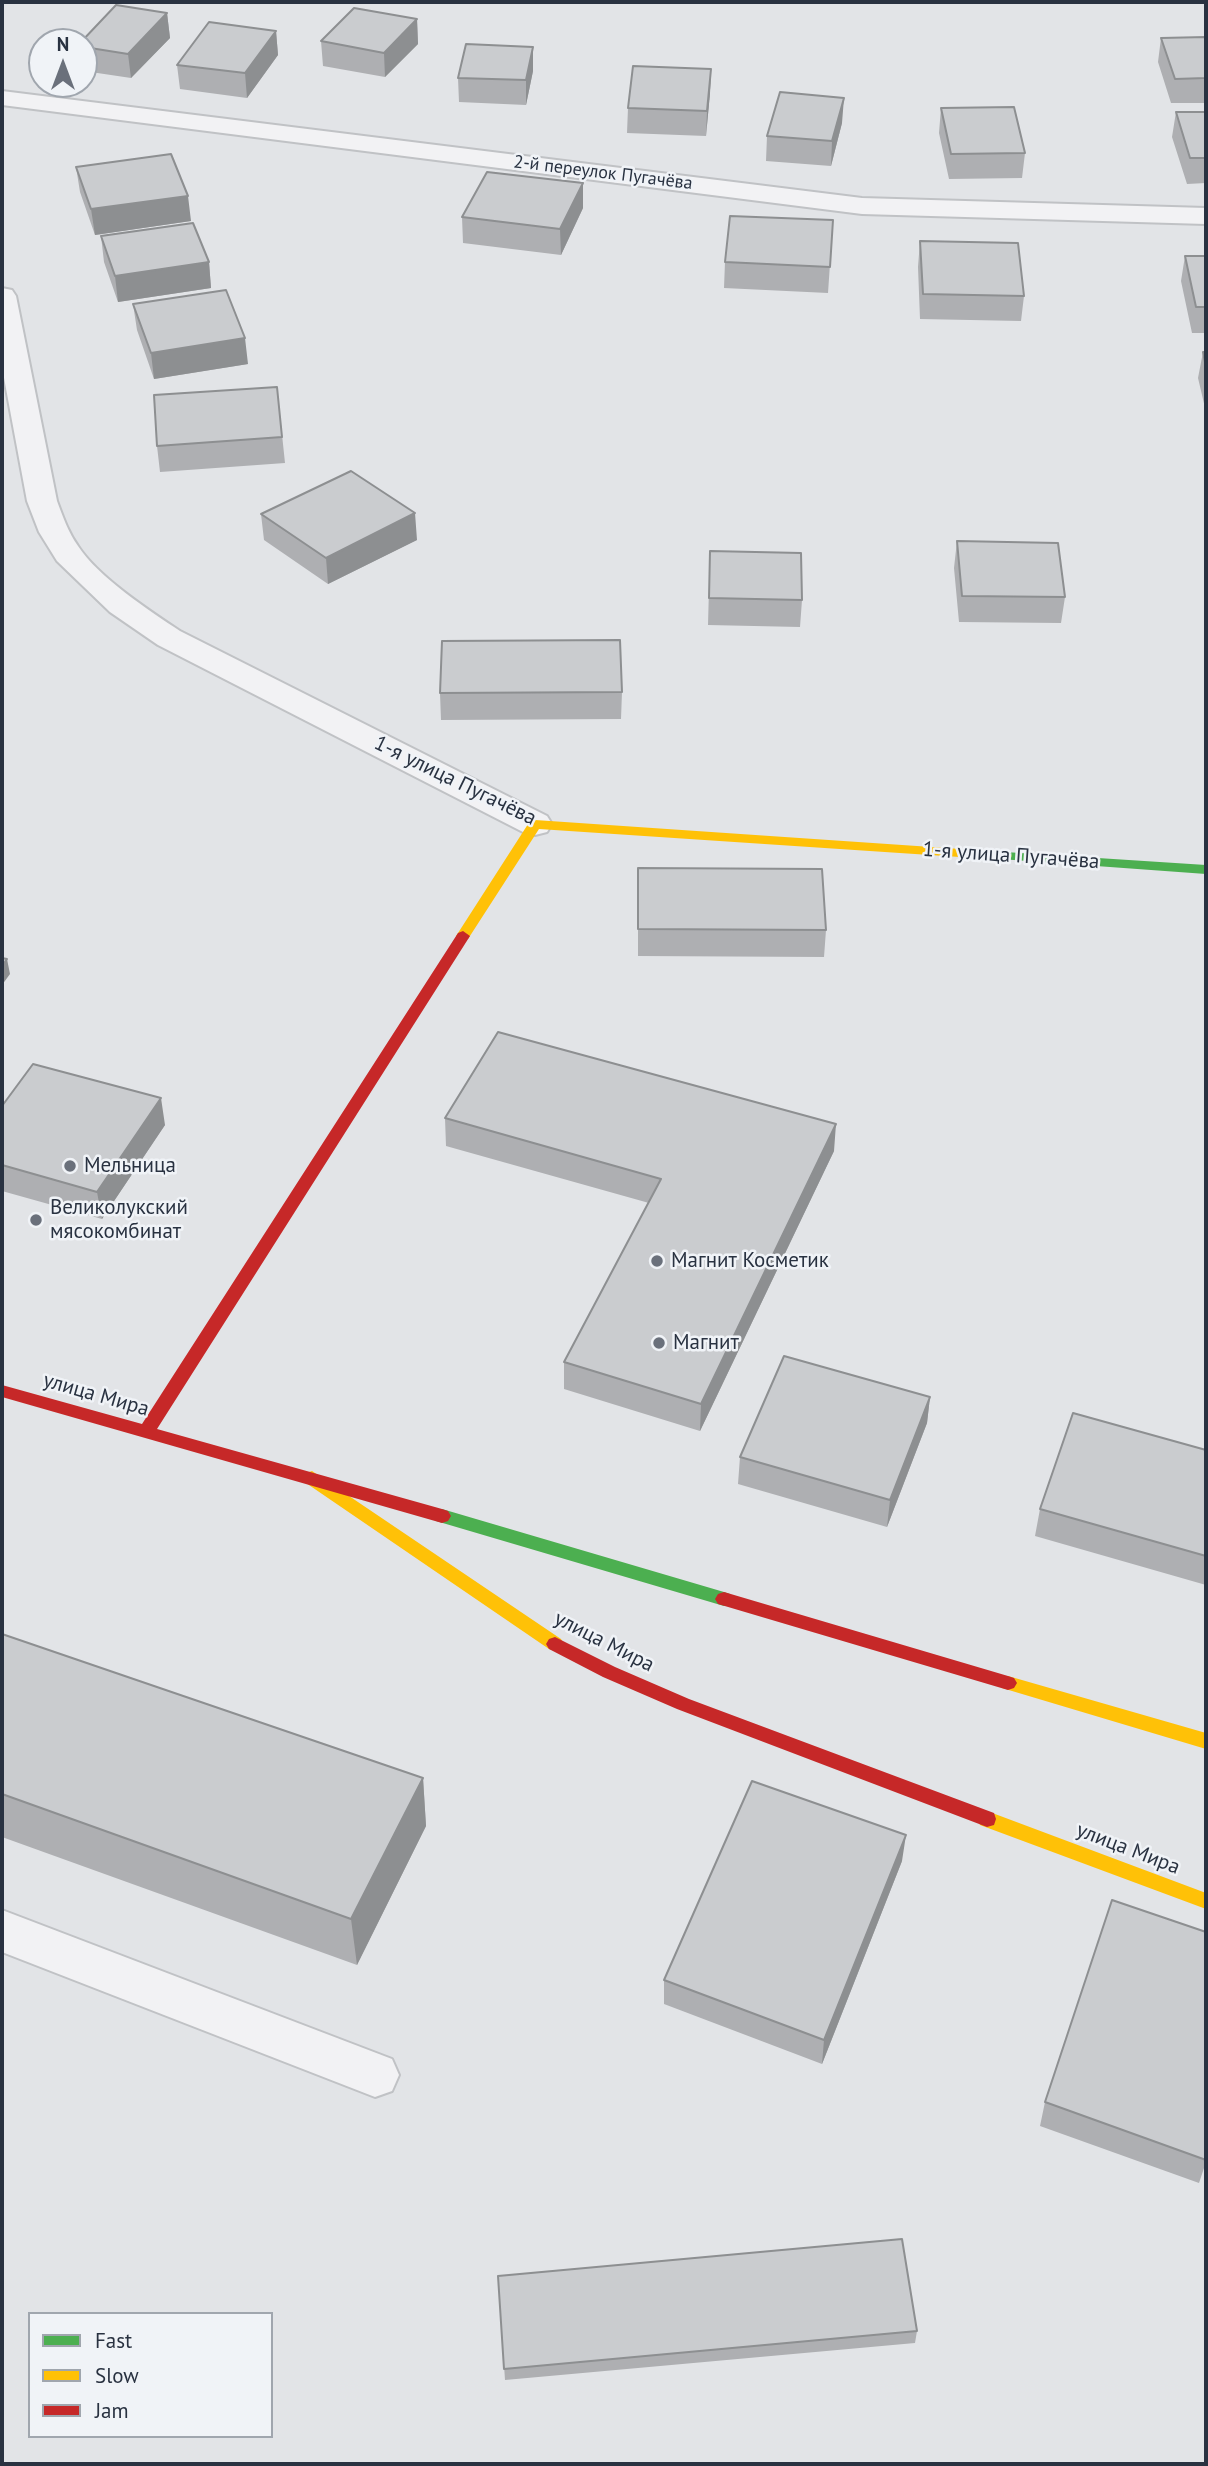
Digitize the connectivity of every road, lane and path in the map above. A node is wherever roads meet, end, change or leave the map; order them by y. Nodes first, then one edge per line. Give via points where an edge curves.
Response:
1 (2, 98) edge
2 (1206, 216) edge
3 (2, 296) edge
4 (535, 824) junction
5 (1206, 870) edge
6 (2, 1391) edge
7 (147, 1431) junction
8 (312, 1478) junction
9 (1206, 1741) edge
10 (1206, 1901) edge
11 (2, 1931) edge
12 (375, 2075) dead end

1 - 2 street, 2-й переулок Пугачёва via 862,205
3 - 4 street, 1-я улица Пугачёва via 42,501 68,555 94,583 169,638
4 - 5 street, 1-я улица Пугачёва
4 - 7 street
6 - 7 street, улица Мира
7 - 8 street, улица Мира
8 - 9 street
8 - 10 street, улица Мира via 559,1646 609,1672
11 - 12 street

